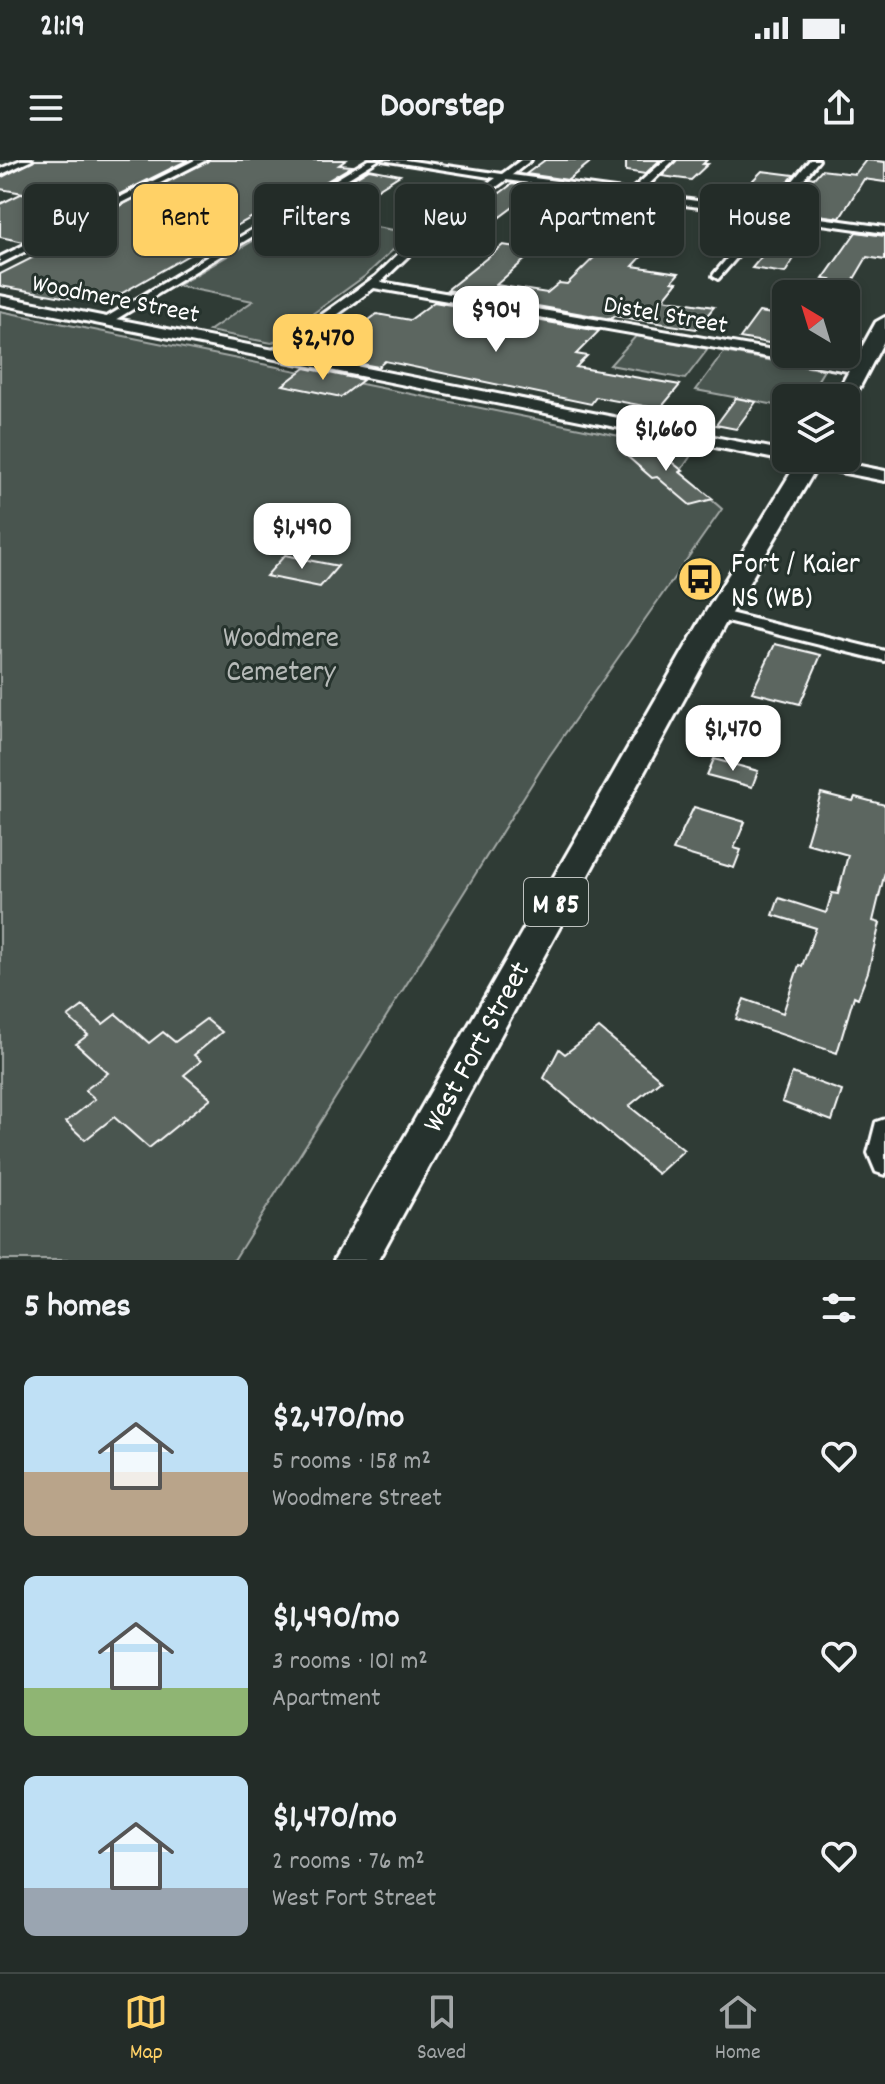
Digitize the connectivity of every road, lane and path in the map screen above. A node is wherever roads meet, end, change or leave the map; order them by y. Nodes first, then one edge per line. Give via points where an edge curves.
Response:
1 (28, 160) edge
2 (202, 160) edge
3 (374, 160) edge
4 (386, 160) edge
5 (527, 160) edge
6 (670, 160) edge
7 (815, 160) edge
8 (0, 172) edge
9 (504, 177) junction
10 (554, 184) edge
11 (644, 184) edge
12 (795, 184) edge
13 (819, 221) edge
14 (885, 230) edge
15 (734, 256) edge
16 (0, 261) edge
17 (718, 276) dead end
18 (371, 284) junction
19 (0, 300) edge
20 (106, 321) junction
21 (885, 322) edge
22 (274, 355) junction
23 (859, 369) junction
24 (851, 384) edge
25 (772, 453) edge
26 (860, 471) edge
27 (798, 472) edge
28 (885, 476) edge
29 (717, 615) junction
30 (885, 656) edge
31 (885, 1130) edge
32 (885, 1164) edge
33 (355, 1260) edge

1 - 8 street
2 - 16 street
3 - 20 street
4 - 9 street
5 - 9 street
6 - 11 street
7 - 12 street
9 - 10 street
9 - 18 street via 426,233
13 - 14 street
15 - 17 street
18 - 22 street
18 - 23 street, Distel Street
19 - 20 street, Woodmere Street
20 - 22 street, Woodmere Street
21 - 23 main road
22 - 25 street, Woodmere Street
23 - 24 main road
26 - 28 street
27 - 29 main road, West Fort Street / M 85
29 - 30 street
29 - 33 main road, West Fort Street / M 85
31 - 32 street

